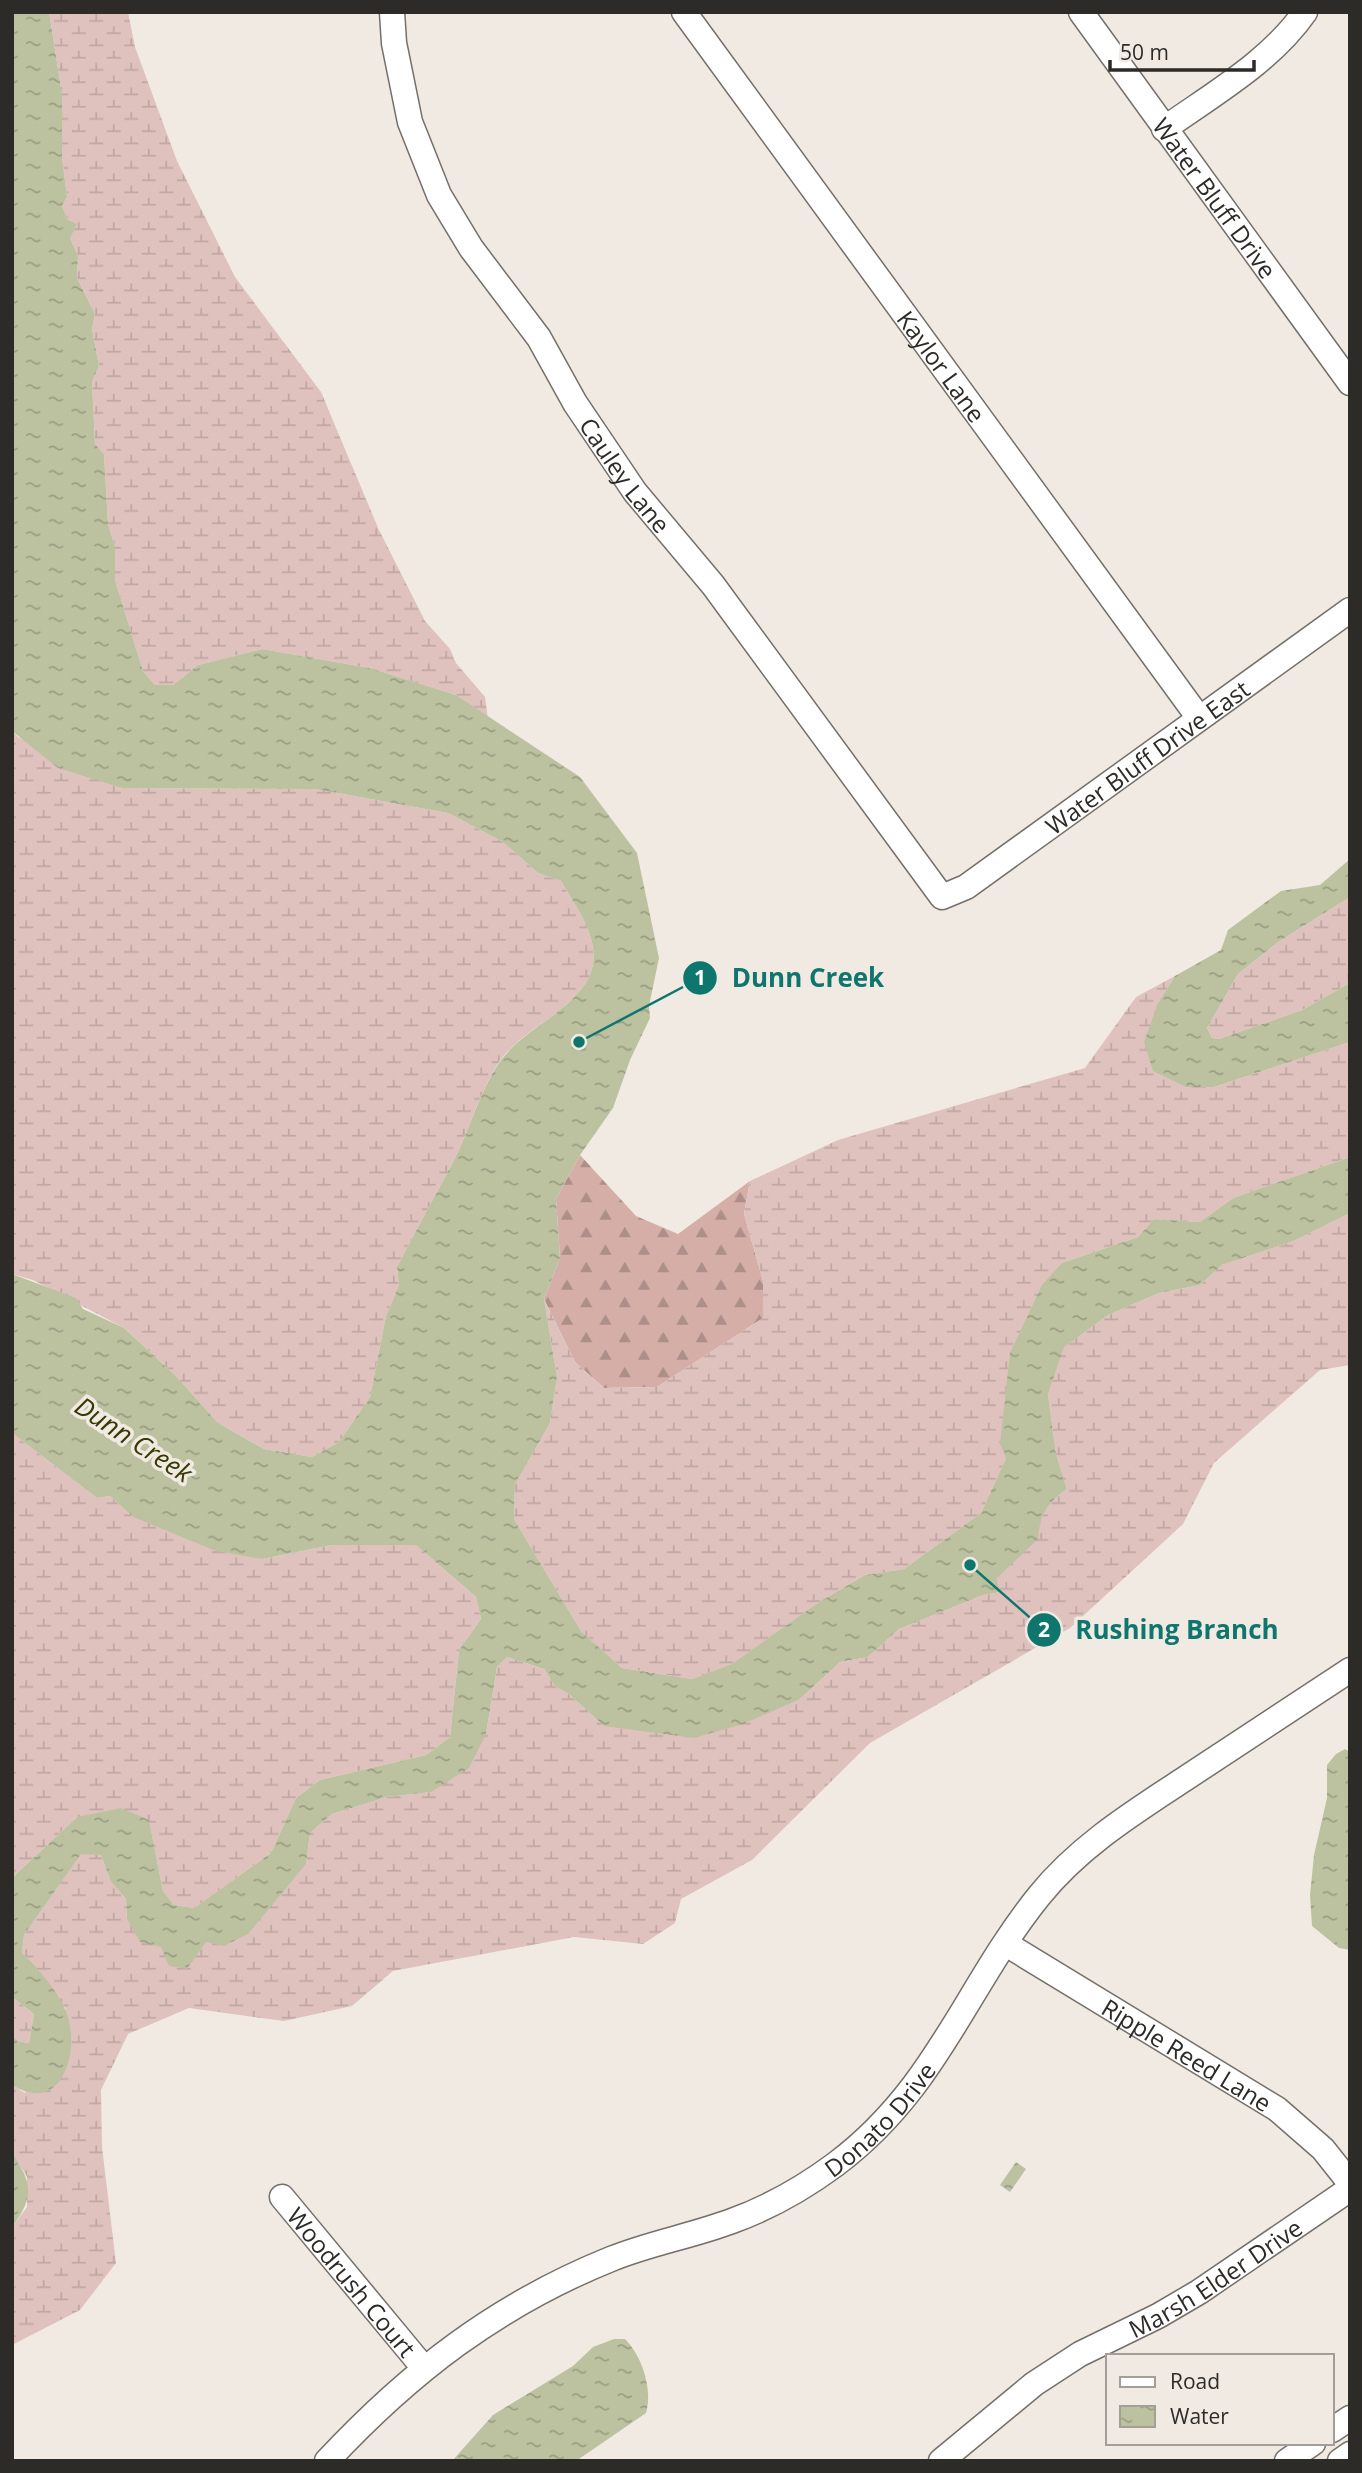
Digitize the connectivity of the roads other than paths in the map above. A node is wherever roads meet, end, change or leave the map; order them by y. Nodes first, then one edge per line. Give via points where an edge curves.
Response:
1 (392, 12) edge
2 (684, 12) edge
3 (1081, 12) edge
4 (1304, 12) edge
5 (1164, 128) junction
6 (1350, 383) edge
7 (1350, 610) edge
8 (1199, 718) junction
9 (942, 897) joint
10 (1350, 1670) edge
11 (1006, 1944) junction
12 (1350, 2183) edge
13 (1350, 2189) edge
14 (282, 2197) dead end
15 (423, 2367) junction
16 (1350, 2418) edge
17 (1334, 2429) edge
18 (1310, 2445) edge
19 (1350, 2454) edge
20 (327, 2461) edge
21 (941, 2461) edge
22 (1287, 2461) edge
23 (1340, 2461) edge

1 - 9 street, Cauley Lane via 410,122 439,195 471,248 539,338 575,403 635,492 713,585
2 - 8 street, Kaylor Lane
3 - 5 street, Water Bluff Drive
4 - 5 street via 1290,33 1263,58
5 - 6 street, Water Bluff Drive
7 - 8 street, Water Bluff Drive East
8 - 9 street, Water Bluff Drive East via 966,887
10 - 11 street, Donato Drive via 1085,1848 1040,1895
11 - 12 street, Ripple Reed Lane via 1277,2109 1324,2149
11 - 15 street, Donato Drive via 920,2080 888,2119 836,2163 791,2193 733,2221 612,2258 552,2286 486,2322
13 - 21 street, Marsh Elder Drive via 1199,2292 1080,2354 1034,2384
14 - 15 street, Woodrush Court
15 - 20 street, Donato Drive
16 - 17 street
18 - 22 street
19 - 23 street

